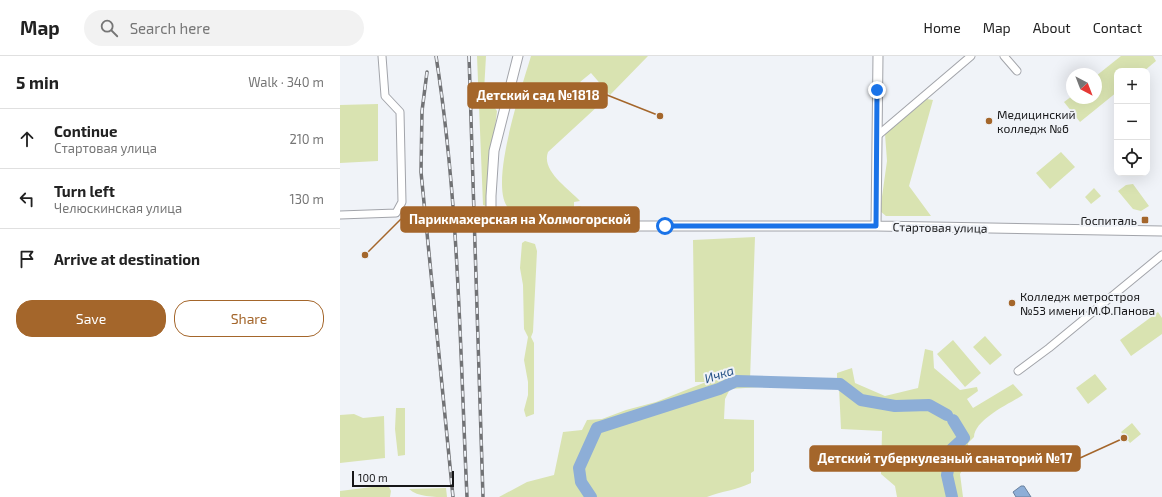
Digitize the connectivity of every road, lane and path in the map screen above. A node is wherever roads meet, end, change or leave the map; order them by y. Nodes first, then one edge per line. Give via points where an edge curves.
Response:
1 (382, 56) edge
2 (518, 56) edge
3 (878, 56) edge
4 (971, 56) edge
5 (1004, 56) edge
6 (1017, 71) dead end
7 (877, 136) junction
8 (340, 215) edge
9 (876, 226) junction
10 (1162, 231) edge
11 (1162, 255) edge
12 (1018, 371) dead end

1 - 8 street via 385,96 400,112 402,202 396,213
2 - 9 street, Стартовая улица via 494,151 491,210 495,219 502,223 582,226
3 - 7 street
4 - 7 street
5 - 6 street
7 - 9 street
9 - 10 street, Стартовая улица
11 - 12 street

